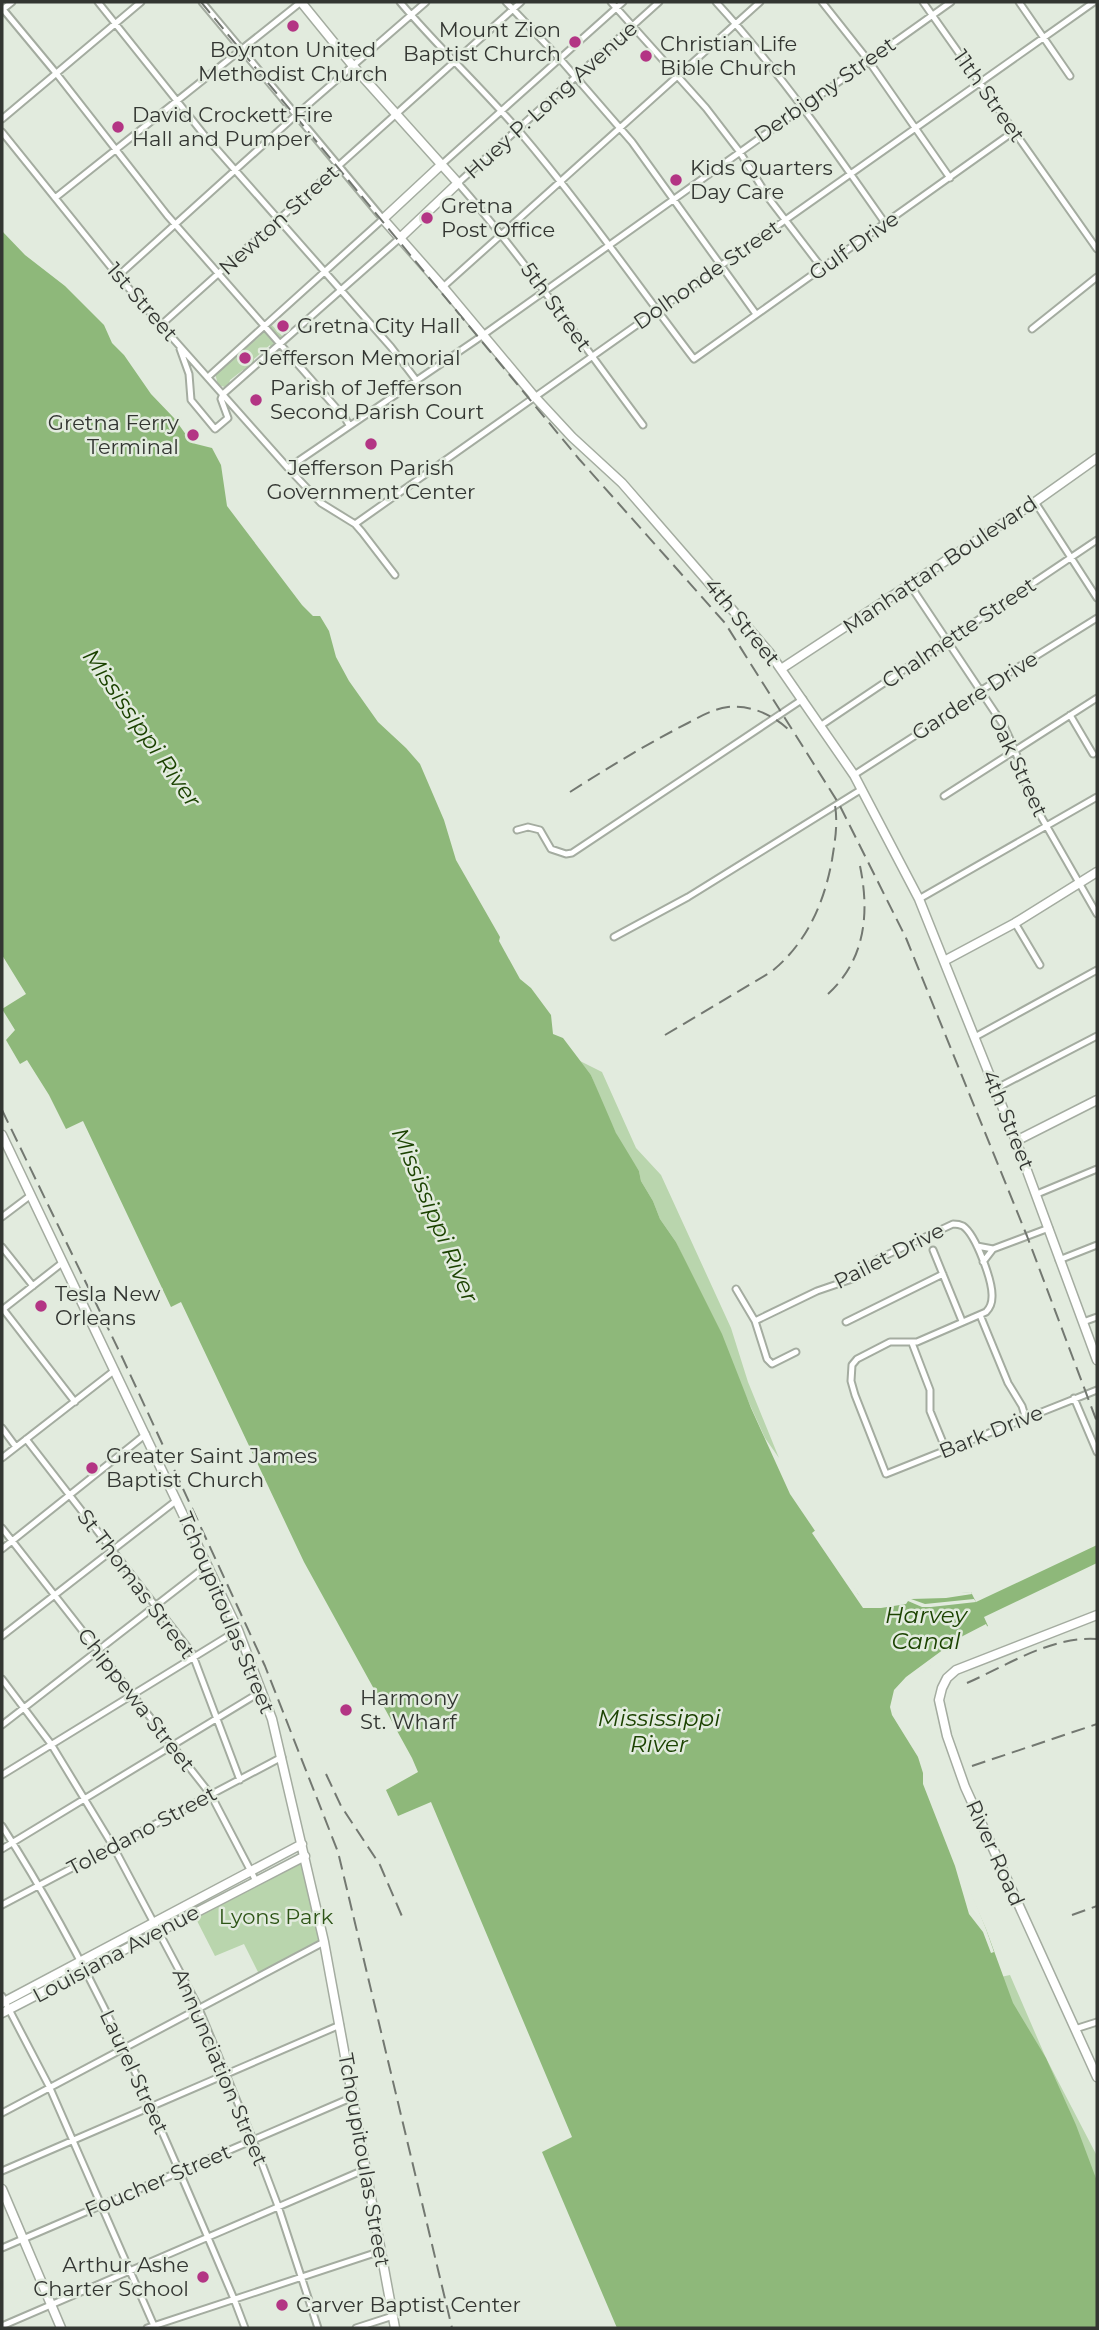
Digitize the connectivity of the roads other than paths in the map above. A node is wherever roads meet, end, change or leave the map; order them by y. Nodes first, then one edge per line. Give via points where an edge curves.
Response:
1 (12, 2) edge
2 (98, 2) edge
3 (141, 2) edge
4 (202, 2) edge
5 (301, 2) edge
6 (400, 2) edge
7 (426, 2) edge
8 (506, 2) edge
9 (521, 2) edge
10 (611, 2) edge
11 (623, 2) edge
12 (659, 2) edge
13 (716, 2) edge
14 (760, 2) edge
15 (822, 2) edge
16 (923, 2) edge
17 (951, 2) edge
18 (1019, 2) edge
19 (1094, 2) edge
20 (616, 8) junction
21 (2, 9) edge
22 (513, 9) junction
23 (411, 15) junction
24 (932, 15) junction
25 (116, 23) junction
26 (736, 24) junction
27 (633, 26) junction
28 (1043, 37) junction
29 (241, 49) junction
30 (560, 59) junction
31 (868, 60) junction
32 (454, 61) junction
33 (354, 66) junction
34 (56, 73) junction
35 (677, 76) junction
36 (1070, 76) dead end
37 (576, 77) junction
38 (979, 82) junction
39 (177, 100) junction
40 (803, 106) junction
41 (501, 111) junction
42 (396, 114) junction
43 (295, 116) junction
44 (2, 119) edge
45 (620, 127) junction
46 (916, 128) junction
47 (517, 130) junction
48 (2, 132) edge
49 (1013, 132) junction
50 (116, 148) junction
51 (739, 151) junction
52 (441, 165) junction
53 (338, 167) junction
54 (234, 170) junction
55 (851, 174) junction
56 (950, 178) junction
57 (560, 181) junction
58 (457, 183) junction
59 (674, 197) junction
60 (55, 198) junction
61 (383, 219) junction
62 (786, 219) junction
63 (279, 220) junction
64 (885, 223) junction
65 (175, 224) junction
66 (501, 234) junction
67 (400, 238) junction
68 (609, 243) junction
69 (1097, 248) edge
70 (721, 265) junction
71 (822, 268) junction
72 (324, 271) junction
73 (219, 274) junction
74 (118, 276) junction
75 (1097, 277) edge
76 (443, 287) junction
77 (340, 289) junction
78 (544, 289) junction
79 (656, 310) junction
80 (756, 314) junction
81 (264, 325) junction
82 (161, 326) junction
83 (1032, 328) dead end
84 (482, 334) junction
85 (281, 343) junction
86 (178, 344) junction
87 (592, 356) junction
88 (208, 377) junction
89 (416, 380) junction
90 (223, 394) junction
91 (534, 396) junction
92 (349, 425) junction
93 (643, 425) dead end
94 (1097, 458) edge
95 (288, 468) junction
96 (1035, 502) junction
97 (355, 524) junction
98 (1097, 540) edge
99 (1072, 557) junction
100 (395, 575) dead end
101 (910, 585) junction
102 (1097, 598) edge
103 (1097, 618) edge
104 (947, 640) junction
105 (781, 669) junction
106 (980, 691) junction
107 (1097, 698) edge
108 (803, 699) junction
109 (1070, 715) junction
110 (820, 726) junction
111 (1015, 750) junction
112 (1093, 754) dead end
113 (854, 775) junction
114 (862, 789) junction
115 (944, 796) dead end
116 (1097, 797) edge
117 (1047, 827) junction
118 (517, 830) dead end
119 (1097, 872) edge
120 (1080, 883) junction
121 (919, 899) junction
122 (1097, 914) edge
123 (1015, 923) junction
124 (614, 937) dead end
125 (944, 961) junction
126 (1040, 965) dead end
127 (1097, 970) edge
128 (1097, 1036) edge
129 (975, 1037) junction
130 (995, 1089) junction
131 (1097, 1100) edge
132 (2, 1135) edge
133 (1016, 1142) junction
134 (1097, 1169) edge
135 (1037, 1194) junction
136 (31, 1195) junction
137 (2, 1217) edge
138 (1049, 1228) junction
139 (1097, 1245) edge
140 (977, 1246) junction
141 (2, 1247) edge
142 (993, 1249) junction
143 (933, 1250) dead end
144 (1059, 1259) junction
145 (983, 1262) junction
146 (62, 1263) junction
147 (943, 1274) junction
148 (33, 1286) junction
149 (736, 1289) dead end
150 (3, 1309) edge
151 (981, 1315) junction
152 (1097, 1317) edge
153 (755, 1321) junction
154 (962, 1321) junction
155 (846, 1322) dead end
156 (1083, 1322) junction
157 (912, 1343) junction
158 (796, 1352) dead end
159 (1097, 1360) edge
160 (115, 1370) junction
161 (1097, 1390) edge
162 (1074, 1398) junction
163 (75, 1402) junction
164 (1026, 1419) junction
165 (2, 1428) edge
166 (146, 1434) junction
167 (26, 1439) junction
168 (16, 1447) junction
169 (946, 1450) junction
170 (1097, 1452) edge
171 (2, 1458) edge
172 (70, 1495) junction
173 (177, 1500) junction
174 (2, 1528) edge
175 (12, 1541) junction
176 (2, 1549) edge
177 (112, 1550) junction
178 (208, 1564) junction
179 (54, 1596) junction
180 (155, 1605) junction
181 (1097, 1615) edge
182 (238, 1630) junction
183 (2, 1636) edge
184 (97, 1650) junction
185 (194, 1657) junction
186 (2, 1679) edge
187 (262, 1691) junction
188 (132, 1695) junction
189 (24, 1708) junction
190 (216, 1718) junction
191 (2, 1725) edge
192 (51, 1744) junction
193 (172, 1746) junction
194 (282, 1757) junction
195 (2, 1774) edge
196 (240, 1780) junction
197 (211, 1795) junction
198 (85, 1799) junction
199 (2, 1825) edge
200 (13, 1843) junction
201 (302, 1844) junction
202 (113, 1846) junction
203 (2, 1849) edge
204 (305, 1856) junction
205 (250, 1871) junction
206 (256, 1881) junction
207 (39, 1886) junction
208 (2, 1905) edge
209 (154, 1922) junction
210 (159, 1931) junction
211 (324, 1942) junction
212 (80, 1961) junction
213 (85, 1970) junction
214 (4, 2005) edge
215 (198, 2009) junction
216 (1097, 2022) edge
217 (340, 2025) junction
218 (1075, 2029) junction
219 (125, 2048) junction
220 (226, 2074) junction
221 (1097, 2077) edge
222 (49, 2086) junction
223 (353, 2097) junction
224 (152, 2105) junction
225 (2, 2113) edge
226 (73, 2140) junction
227 (253, 2140) junction
228 (366, 2169) junction
229 (2, 2171) edge
230 (180, 2172) junction
231 (2, 2189) edge
232 (102, 2205) junction
233 (278, 2206) junction
234 (207, 2236) junction
235 (23, 2239) junction
236 (2, 2248) edge
237 (381, 2251) junction
238 (130, 2270) junction
239 (302, 2276) junction
240 (234, 2299) junction
241 (51, 2305) junction
242 (393, 2316) junction
243 (2, 2326) edge
244 (155, 2327) edge
245 (61, 2328) edge
246 (147, 2328) edge
247 (245, 2328) edge
248 (318, 2328) edge
249 (356, 2328) edge
250 (395, 2328) edge

1 - 21 street
2 - 25 street
3 - 25 street
4 - 29 street, 4th Street
5 - 29 street
5 - 33 street, 5th Street
6 - 23 street
7 - 23 street
8 - 22 street
9 - 22 street, Newton Street
10 - 20 street
11 - 20 street, Huey P. Long Avenue
12 - 27 street, Huey P. Long Avenue
13 - 26 street
14 - 26 street
15 - 31 street
16 - 24 street, 11th Street
17 - 24 street, Derbigny Street
18 - 28 street
19 - 28 street, Dolhonde Street
20 - 27 street
20 - 30 street, Huey P. Long Avenue
21 - 34 street
22 - 30 street
22 - 32 street, Newton Street
23 - 32 street
23 - 33 street
24 - 31 street, Derbigny Street
24 - 38 street, 11th Street
25 - 34 street
25 - 39 street
26 - 35 street
26 - 40 street
27 - 35 street
27 - 37 street, Huey P. Long Avenue
28 - 36 street
28 - 38 street, Dolhonde Street
29 - 39 street
29 - 43 street, 4th Street
30 - 37 street
30 - 41 street, Huey P. Long Avenue
31 - 40 street, Derbigny Street
31 - 46 street
32 - 41 street
32 - 42 street, Newton Street
33 - 42 street, 5th Street
33 - 43 street
34 - 44 street
34 - 50 street
35 - 45 street
35 - 51 street
37 - 45 street
37 - 47 street, Huey P. Long Avenue
38 - 46 street, Dolhonde Street
38 - 49 street, 11th Street
39 - 50 street
39 - 54 street
40 - 51 street, Derbigny Street
40 - 55 street
41 - 47 street
41 - 52 street, Huey P. Long Avenue
42 - 52 street, 5th Street
42 - 53 street, Newton Street
43 - 53 street, 4th Street
43 - 54 street
45 - 57 street
45 - 59 street
46 - 55 street, Dolhonde Street
46 - 56 street
47 - 57 street
47 - 58 street, Huey P. Long Avenue
48 - 60 street, 1st Street
49 - 56 street, Gulf Drive
49 - 69 street, 11th Street
50 - 60 street
50 - 65 street
51 - 59 street, Derbigny Street
51 - 62 street
52 - 58 street, 5th Street
52 - 61 street, Huey P. Long Avenue
53 - 61 street, 4th Street
53 - 63 street, Newton Street
54 - 63 street
54 - 65 street
55 - 62 street, Dolhonde Street
55 - 64 street
56 - 64 street, Gulf Drive
57 - 66 street
57 - 68 street
58 - 66 street, 5th Street
58 - 67 street, Huey P. Long Avenue
59 - 68 street, Derbigny Street
59 - 70 street
60 - 74 street, 1st Street
61 - 67 street, 4th Street
61 - 72 street, Huey P. Long Avenue
62 - 70 street, Dolhonde Street
62 - 71 street
63 - 72 street
63 - 73 street, Newton Street
64 - 71 street, Gulf Drive
65 - 73 street
65 - 74 street
66 - 76 street
66 - 78 street, 5th Street
67 - 76 street, 4th Street
67 - 77 street, Huey P. Long Avenue
68 - 78 street, Derbigny Street
68 - 79 street
70 - 79 street, Dolhonde Street
70 - 80 street
71 - 80 street, Gulf Drive
72 - 77 street
72 - 81 street, Huey P. Long Avenue
73 - 81 street
73 - 82 street, Newton Street
74 - 82 street, 1st Street
75 - 83 street
76 - 84 street, 4th Street
77 - 85 street, Huey P. Long Avenue
77 - 89 street
78 - 84 street, Derbigny Street
78 - 87 street, 5th Street
79 - 80 street, Gulf Drive via 694,359
79 - 87 street, Dolhonde Street
81 - 85 street
81 - 88 street, Huey P. Long Avenue
82 - 86 street, 1st Street
84 - 89 street, Derbigny Street
84 - 91 street, 4th Street
85 - 90 street, Huey P. Long Avenue
85 - 92 street
86 - 88 street, 1st Street
86 - 90 street via 189,374 191,400 215,429 228,418
87 - 91 street, Dolhonde Street
87 - 93 street, 5th Street
88 - 90 street, 1st Street
89 - 92 street, Derbigny Street
90 - 95 street, 1st Street
91 - 97 street, Dolhonde Street
91 - 105 street, 4th Street via 622,483
92 - 95 street, Derbigny Street
94 - 96 street, Manhattan Boulevard
95 - 97 street, 1st Street via 321,503
96 - 99 street
96 - 101 street, Manhattan Boulevard
97 - 100 street
98 - 99 street, Chalmette Street
99 - 102 street
99 - 104 street, Chalmette Street
101 - 104 street, Oak Street
101 - 105 street, Manhattan Boulevard
103 - 106 street, Gardere Drive
104 - 106 street, Oak Street
104 - 110 street, Chalmette Street
105 - 108 street, 4th Street
106 - 111 street, Oak Street
106 - 113 street, Gardere Drive
107 - 109 street
108 - 110 street, 4th Street
108 - 118 street via 572,853 551,849 540,830
109 - 111 street
109 - 112 street
110 - 113 street, 4th Street
111 - 115 street
111 - 117 street, Oak Street via 1031,799
113 - 114 street, 4th Street
114 - 121 street, 4th Street
114 - 124 street via 688,897
116 - 117 street
117 - 120 street, Oak Street
117 - 121 street
119 - 120 street
120 - 122 street, Oak Street
120 - 123 street
121 - 125 street, 4th Street
123 - 125 street
123 - 126 street
125 - 129 street, 4th Street
127 - 129 street
128 - 130 street
129 - 130 street, 4th Street
130 - 133 street, 4th Street
131 - 133 street
132 - 136 street, Tchoupitoulas Street
133 - 135 street, 4th Street
134 - 135 street
135 - 138 street, 4th Street
136 - 137 street
136 - 146 street, Tchoupitoulas Street
138 - 142 street
138 - 144 street, 4th Street
139 - 144 street
140 - 142 street
140 - 145 street
140 - 153 street, Pailet Drive via 961,1225 953,1224 878,1259 852,1279
141 - 148 street
142 - 145 street
143 - 147 street
144 - 156 street, 4th Street
145 - 151 street via 992,1298 991,1306
146 - 148 street
146 - 160 street, Tchoupitoulas Street
147 - 154 street
147 - 155 street
148 - 150 street
149 - 153 street
150 - 163 street
151 - 154 street
151 - 164 street
152 - 156 street
153 - 158 street via 772,1364
154 - 157 street
156 - 159 street, 4th Street
157 - 169 street
157 - 169 street, Bark Drive via 890,1342 857,1359 851,1369 855,1395 886,1474
160 - 163 street
160 - 166 street, Tchoupitoulas Street
161 - 162 street, Bark Drive
162 - 164 street, Bark Drive
162 - 170 street
163 - 167 street
164 - 169 street, Bark Drive
165 - 168 street
166 - 172 street
166 - 173 street, Tchoupitoulas Street
167 - 168 street
167 - 172 street, St Thomas Street
168 - 171 street
172 - 175 street
172 - 177 street, St Thomas Street
173 - 177 street
173 - 178 street, Tchoupitoulas Street
174 - 175 street, Chippewa Street
175 - 176 street
175 - 179 street, Chippewa Street
177 - 179 street
177 - 180 street, St Thomas Street
178 - 180 street
178 - 182 street, Tchoupitoulas Street
179 - 183 street
179 - 184 street, Chippewa Street
180 - 184 street
180 - 185 street, St Thomas Street
181 - 218 street, River Road via 956,1670 947,1678 939,1700 965,1787
182 - 185 street
182 - 187 street, Tchoupitoulas Street
184 - 188 street, Chippewa Street
184 - 189 street
185 - 188 street
185 - 190 street, St Thomas Street
186 - 189 street, Annunciation Street
187 - 190 street
187 - 194 street, Tchoupitoulas Street
188 - 192 street
188 - 193 street, Chippewa Street
189 - 191 street
189 - 192 street, Annunciation Street
190 - 193 street
190 - 196 street, St Thomas Street
192 - 195 street
192 - 198 street, Annunciation Street
193 - 197 street, Chippewa Street
193 - 198 street
194 - 196 street, Toledano Street
194 - 201 street, Tchoupitoulas Street
196 - 197 street, Toledano Street
197 - 202 street, Toledano Street
197 - 205 street, Chippewa Street
198 - 200 street
198 - 202 street, Annunciation Street
199 - 200 street, Laurel Street
200 - 203 street
200 - 207 street, Laurel Street
201 - 204 street, Tchoupitoulas Street
201 - 205 street, Louisiana Avenue
202 - 207 street, Toledano Street
202 - 209 street, Annunciation Street
204 - 206 street, Louisiana Avenue
204 - 211 street, Tchoupitoulas Street
205 - 206 street, Chippewa Street
205 - 209 street, Louisiana Avenue
206 - 210 street, Louisiana Avenue
207 - 208 street, Toledano Street
207 - 212 street, Laurel Street
209 - 210 street, Annunciation Street
209 - 212 street, Louisiana Avenue
210 - 213 street, Louisiana Avenue
210 - 215 street, Annunciation Street
211 - 215 street
211 - 217 street, Tchoupitoulas Street
212 - 213 street, Laurel Street
212 - 214 street, Louisiana Avenue
213 - 214 street, Louisiana Avenue
213 - 219 street, Laurel Street
214 - 222 street
215 - 219 street
215 - 220 street, Annunciation Street
216 - 218 street
217 - 220 street
217 - 223 street, Tchoupitoulas Street
218 - 221 street, River Road
219 - 222 street
219 - 224 street, Laurel Street
220 - 224 street
220 - 227 street, Annunciation Street
222 - 225 street
222 - 226 street
223 - 227 street, Foucher Street
223 - 228 street, Tchoupitoulas Street
224 - 226 street
224 - 230 street, Laurel Street
226 - 229 street
226 - 232 street
227 - 230 street, Foucher Street
227 - 233 street, Annunciation Street
228 - 233 street
228 - 237 street, Tchoupitoulas Street
230 - 232 street, Foucher Street
230 - 234 street, Laurel Street
231 - 235 street
232 - 235 street, Foucher Street
232 - 238 street
233 - 234 street
233 - 239 street, Annunciation Street
234 - 238 street
234 - 240 street, Laurel Street
235 - 236 street, Foucher Street
235 - 241 street
237 - 239 street
237 - 242 street, Tchoupitoulas Street
238 - 241 street
238 - 244 street
239 - 240 street
239 - 248 street, Annunciation Street
240 - 244 street
240 - 247 street, Laurel Street
241 - 243 street
241 - 245 street
242 - 249 street
242 - 250 street, Tchoupitoulas Street
244 - 246 street

